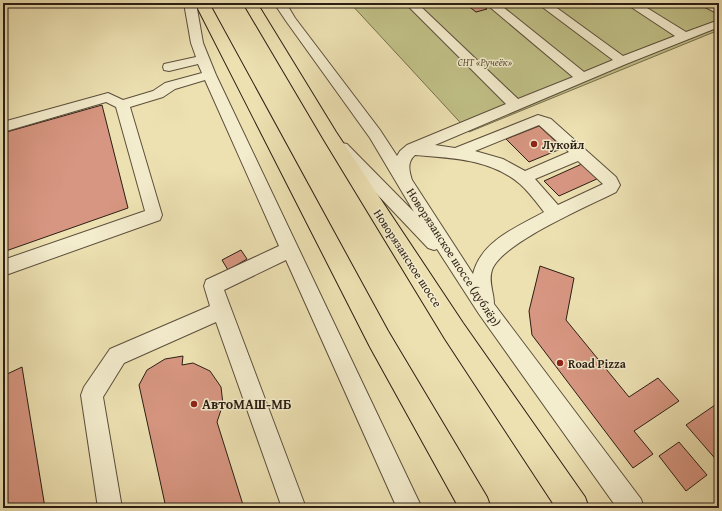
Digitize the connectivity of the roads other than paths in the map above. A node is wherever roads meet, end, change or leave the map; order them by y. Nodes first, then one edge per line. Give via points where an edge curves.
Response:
1 (190, 3) edge
2 (202, 3) edge
3 (250, 3) edge
4 (280, 3) edge
5 (411, 3) edge
6 (490, 3) edge
7 (544, 3) edge
8 (631, 3) edge
9 (705, 3) edge
10 (719, 11) edge
11 (719, 23) edge
12 (684, 36) junction
13 (622, 61) junction
14 (169, 67) dead end
15 (206, 67) junction
16 (583, 78) junction
17 (122, 105) junction
18 (515, 105) junction
19 (3, 126) edge
20 (375, 134) junction
21 (330, 136) junction
22 (412, 149) junction
23 (454, 154) junction
24 (580, 154) junction
25 (523, 178) junction
26 (405, 183) junction
27 (556, 214) junction
28 (290, 249) junction
29 (3, 268) edge
30 (458, 268) junction
31 (486, 308) junction
32 (222, 310) junction
33 (110, 508) edge
34 (294, 508) edge
35 (410, 508) edge
36 (476, 508) edge
37 (574, 508) edge
38 (632, 508) edge

1 - 15 street via 197,43
2 - 36 highway via 379,339
3 - 21 highway, Новорязанское шоссе
4 - 20 street, Новорязанское шоссе (дублёр)
5 - 18 street
6 - 16 street
7 - 13 street
8 - 12 street
9 - 10 street
11 - 12 street
12 - 13 street
13 - 16 street
14 - 15 street
15 - 17 street via 158,94
15 - 28 street
16 - 18 street
17 - 19 street via 108,97
17 - 29 street via 154,215
18 - 22 street
20 - 22 street via 388,142
20 - 26 street, Новорязанское шоссе (дублёр)
21 - 30 street
21 - 37 highway, Новорязанское шоссе via 454,331
22 - 23 street
22 - 26 street via 402,159
23 - 24 street via 538,120 546,122
23 - 25 street via 494,163 510,169
24 - 25 street
24 - 27 street via 612,185
25 - 27 street
26 - 30 street, Новорязанское шоссе (дублёр)
27 - 31 street via 500,247 486,262 481,278
28 - 32 street via 213,286
28 - 35 street
30 - 31 street, Новорязанское шоссе (дублёр)
31 - 38 street, Новорязанское шоссе (дублёр)
32 - 33 street via 117,356 92,395
32 - 34 street

